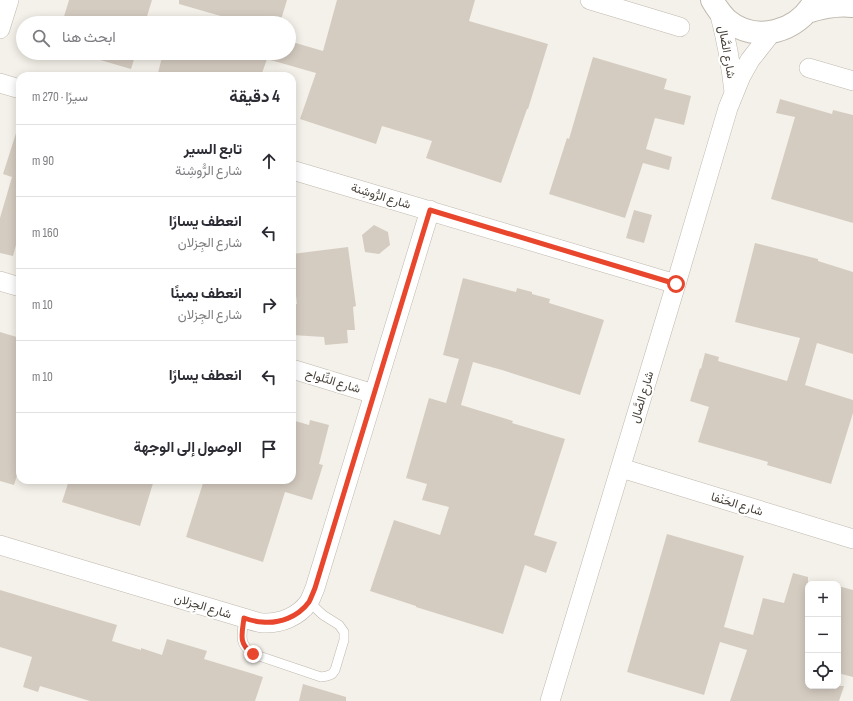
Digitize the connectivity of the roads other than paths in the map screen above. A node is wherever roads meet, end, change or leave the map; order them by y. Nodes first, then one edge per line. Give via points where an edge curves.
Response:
1 (9, 0) edge
2 (590, 0) edge
3 (715, 6) edge
4 (811, 6) edge
5 (853, 6) edge
6 (680, 27) dead end
7 (0, 29) edge
8 (772, 32) junction
9 (809, 68) dead end
10 (853, 81) edge
11 (0, 83) edge
12 (16, 88) edge
13 (734, 92) junction
14 (296, 171) edge
15 (430, 210) junction
16 (0, 281) edge
17 (676, 284) junction
18 (16, 286) edge
19 (296, 370) edge
20 (374, 394) junction
21 (621, 468) junction
22 (853, 539) edge
23 (0, 545) edge
24 (309, 602) junction
25 (244, 618) junction
26 (550, 701) edge

1 - 7 street
2 - 6 street
3 - 8 street via 727,20 737,26 748,31
3 - 13 street, شارع الصَّال via 729,51
4 - 5 street
4 - 8 street via 797,22
8 - 13 street, شارع الصَّال via 750,60
9 - 10 street
11 - 12 street
13 - 17 street, شارع الصَّال
14 - 15 street, شارع الرُّوشِنة
15 - 17 street, شارع الرُّوشِنة
15 - 20 street, شارع الجِزلان
16 - 18 street
17 - 21 street, شارع الصَّال
19 - 20 street, شارع التِّلواح
20 - 24 street, شارع الجِزلان
21 - 22 street, شارع الحَنْفا
21 - 26 street, شارع الصَّال
23 - 25 street, شارع الجِزلان
24 - 25 street, شارع الجِزلان via 302,610 283,620 261,622
24 - 25 lane via 339,625 344,632 335,670 326,676 321,677 253,654 242,640

